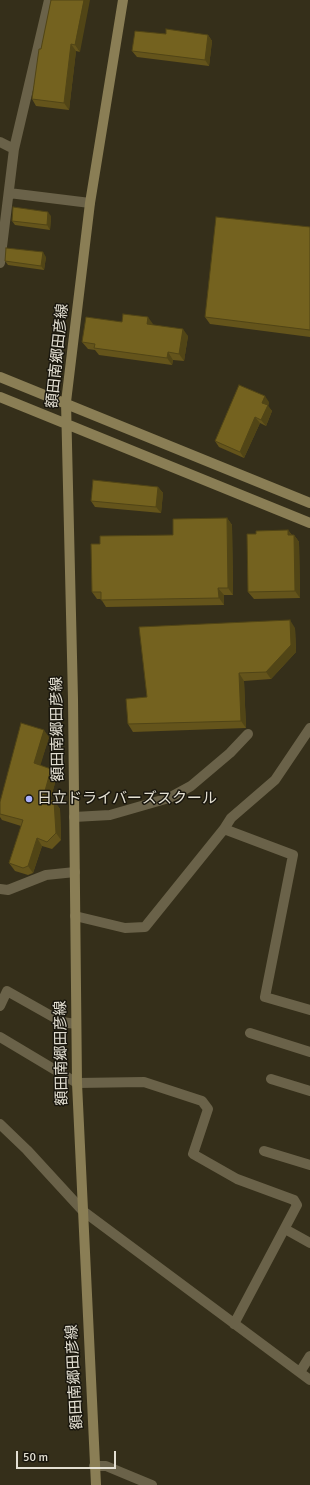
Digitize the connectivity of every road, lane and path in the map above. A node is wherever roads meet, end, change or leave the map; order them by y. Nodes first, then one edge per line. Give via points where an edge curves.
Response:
1 (49, 0) edge
2 (123, 0) edge
3 (0, 142) edge
4 (14, 149) junction
5 (9, 193) junction
6 (90, 203) junction
7 (0, 262) edge
8 (0, 376) edge
9 (0, 397) edge
10 (66, 402) junction
11 (67, 425) junction
12 (310, 503) edge
13 (310, 523) edge
14 (310, 728) edge
15 (248, 734) dead end
16 (74, 817) junction
17 (224, 829) junction
18 (74, 872) junction
19 (0, 889) edge
20 (75, 916) junction
21 (0, 1006) edge
22 (310, 1010) edge
23 (76, 1024) junction
24 (250, 1032) dead end
25 (0, 1037) edge
26 (310, 1052) edge
27 (271, 1079) dead end
28 (77, 1083) junction
29 (310, 1091) edge
30 (0, 1124) edge
31 (264, 1151) dead end
32 (310, 1165) edge
33 (82, 1212) junction
34 (285, 1228) junction
35 (310, 1244) edge
36 (234, 1324) junction
37 (310, 1356) edge
38 (300, 1372) junction
39 (310, 1380) edge
40 (94, 1466) junction
41 (96, 1485) edge
42 (152, 1485) edge

1 - 4 street
2 - 6 main road, 額田南郷田彦線
3 - 4 street
4 - 5 street
5 - 6 street
5 - 7 street
6 - 10 main road, 額田南郷田彦線
8 - 10 main road
9 - 11 main road
10 - 11 main road, 額田南郷田彦線
10 - 12 main road
11 - 13 main road
11 - 16 main road, 額田南郷田彦線
14 - 17 street via 275,780 231,818
15 - 16 street via 192,786 168,798 110,815
16 - 18 main road, 額田南郷田彦線
17 - 20 street via 145,927 125,928
17 - 22 street via 292,856 265,997
18 - 19 street via 46,875 8,890
18 - 20 main road, 額田南郷田彦線
20 - 23 main road, 額田南郷田彦線
21 - 23 street via 7,991 62,1022
23 - 28 main road, 額田南郷田彦線
24 - 26 street
25 - 28 street
27 - 29 street
28 - 33 main road, 額田南郷田彦線
28 - 34 street via 144,1082 202,1101 208,1109 193,1154 237,1180 294,1200 297,1205
30 - 33 street via 27,1150
31 - 32 street
33 - 36 street
33 - 40 main road, 額田南郷田彦線
34 - 35 street
34 - 36 street
36 - 38 street
37 - 38 street
38 - 39 street
40 - 41 main road, 額田南郷田彦線
40 - 42 street via 106,1466

